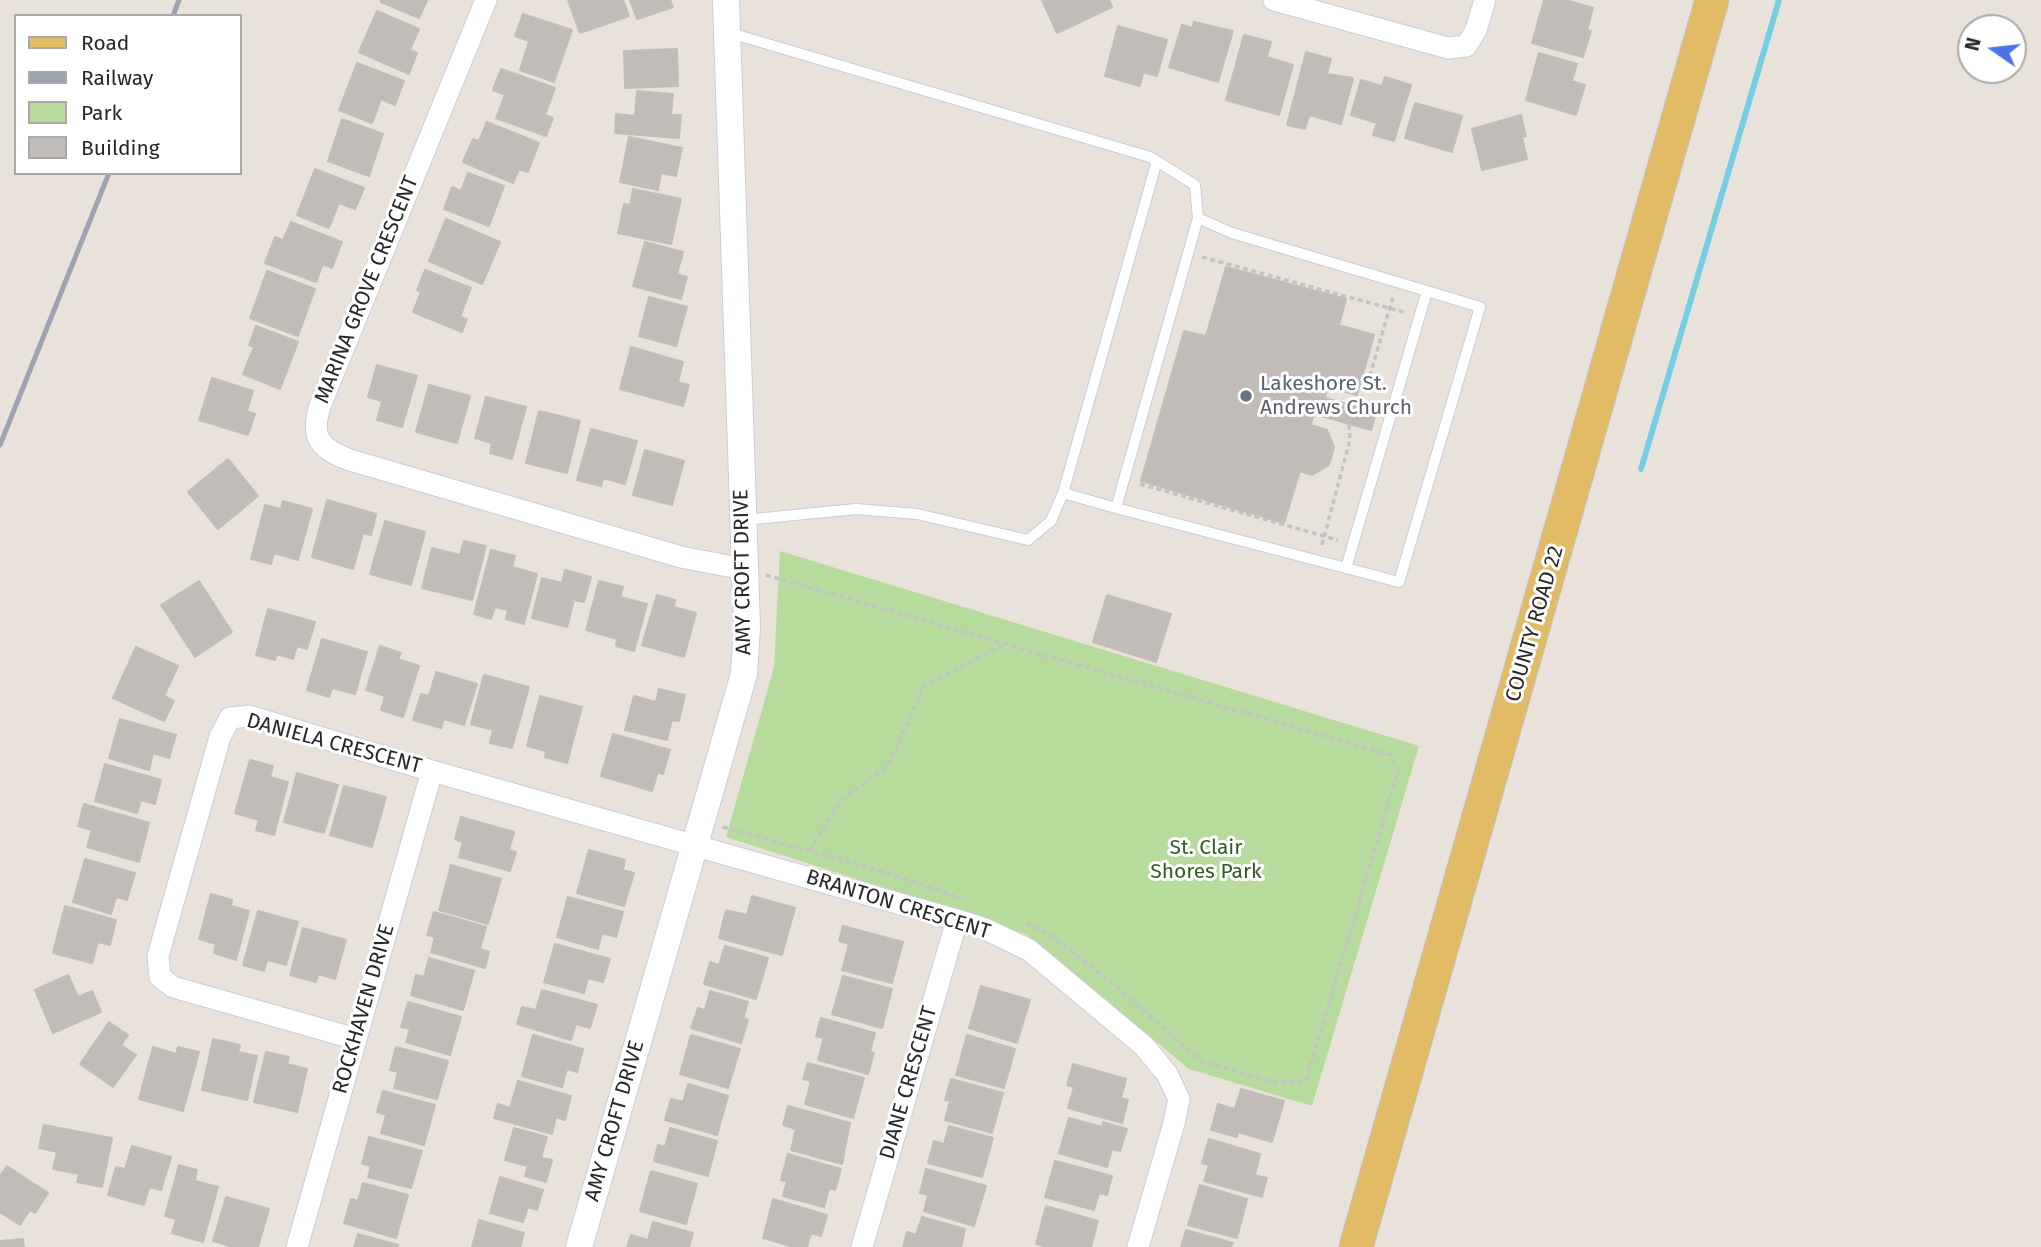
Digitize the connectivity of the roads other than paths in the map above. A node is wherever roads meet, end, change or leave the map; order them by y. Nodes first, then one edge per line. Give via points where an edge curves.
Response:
1 (486, 0) edge
2 (726, 0) edge
3 (1274, 0) edge
4 (1485, 0) edge
5 (1712, 0) edge
6 (727, 32) junction
7 (1157, 161) junction
8 (1198, 218) junction
9 (1427, 291) junction
10 (1063, 493) junction
11 (1115, 508) junction
12 (744, 520) junction
13 (1346, 568) junction
14 (744, 569) junction
15 (432, 771) junction
16 (695, 844) junction
17 (957, 920) junction
18 (356, 1039) junction
19 (297, 1247) edge
20 (579, 1247) edge
21 (862, 1247) edge
22 (1138, 1247) edge
23 (1356, 1247) edge

1 - 14 street, MARINA GROVE CRESCENT via 320,406 315,423 319,440 330,452 350,460 681,557
2 - 6 street, AMY CROFT DRIVE
3 - 4 street via 1448,48 1466,46
5 - 23 main road, COUNTY ROAD 22
6 - 7 lane
6 - 12 street, AMY CROFT DRIVE
7 - 8 lane via 1195,185
7 - 10 lane
8 - 9 lane via 1231,233
8 - 11 lane
9 - 13 lane
9 - 13 lane via 1480,307 1399,582
10 - 11 lane
10 - 12 lane via 1051,521 1028,540 917,514 856,509
11 - 13 lane
12 - 14 street, AMY CROFT DRIVE
14 - 16 street, AMY CROFT DRIVE via 744,674
15 - 16 street, DANIELA CRESCENT
15 - 18 street, ROCKHAVEN DRIVE
15 - 18 street, DANIELA CRESCENT via 249,716 230,718 220,737 158,956 160,977 173,987
16 - 17 street, BRANTON CRESCENT
16 - 20 street, AMY CROFT DRIVE
17 - 21 street, DIANE CRESCENT
17 - 22 street, BRANTON CRESCENT via 1029,950 1144,1046 1167,1074 1178,1099 1174,1123
18 - 19 street, ROCKHAVEN DRIVE

